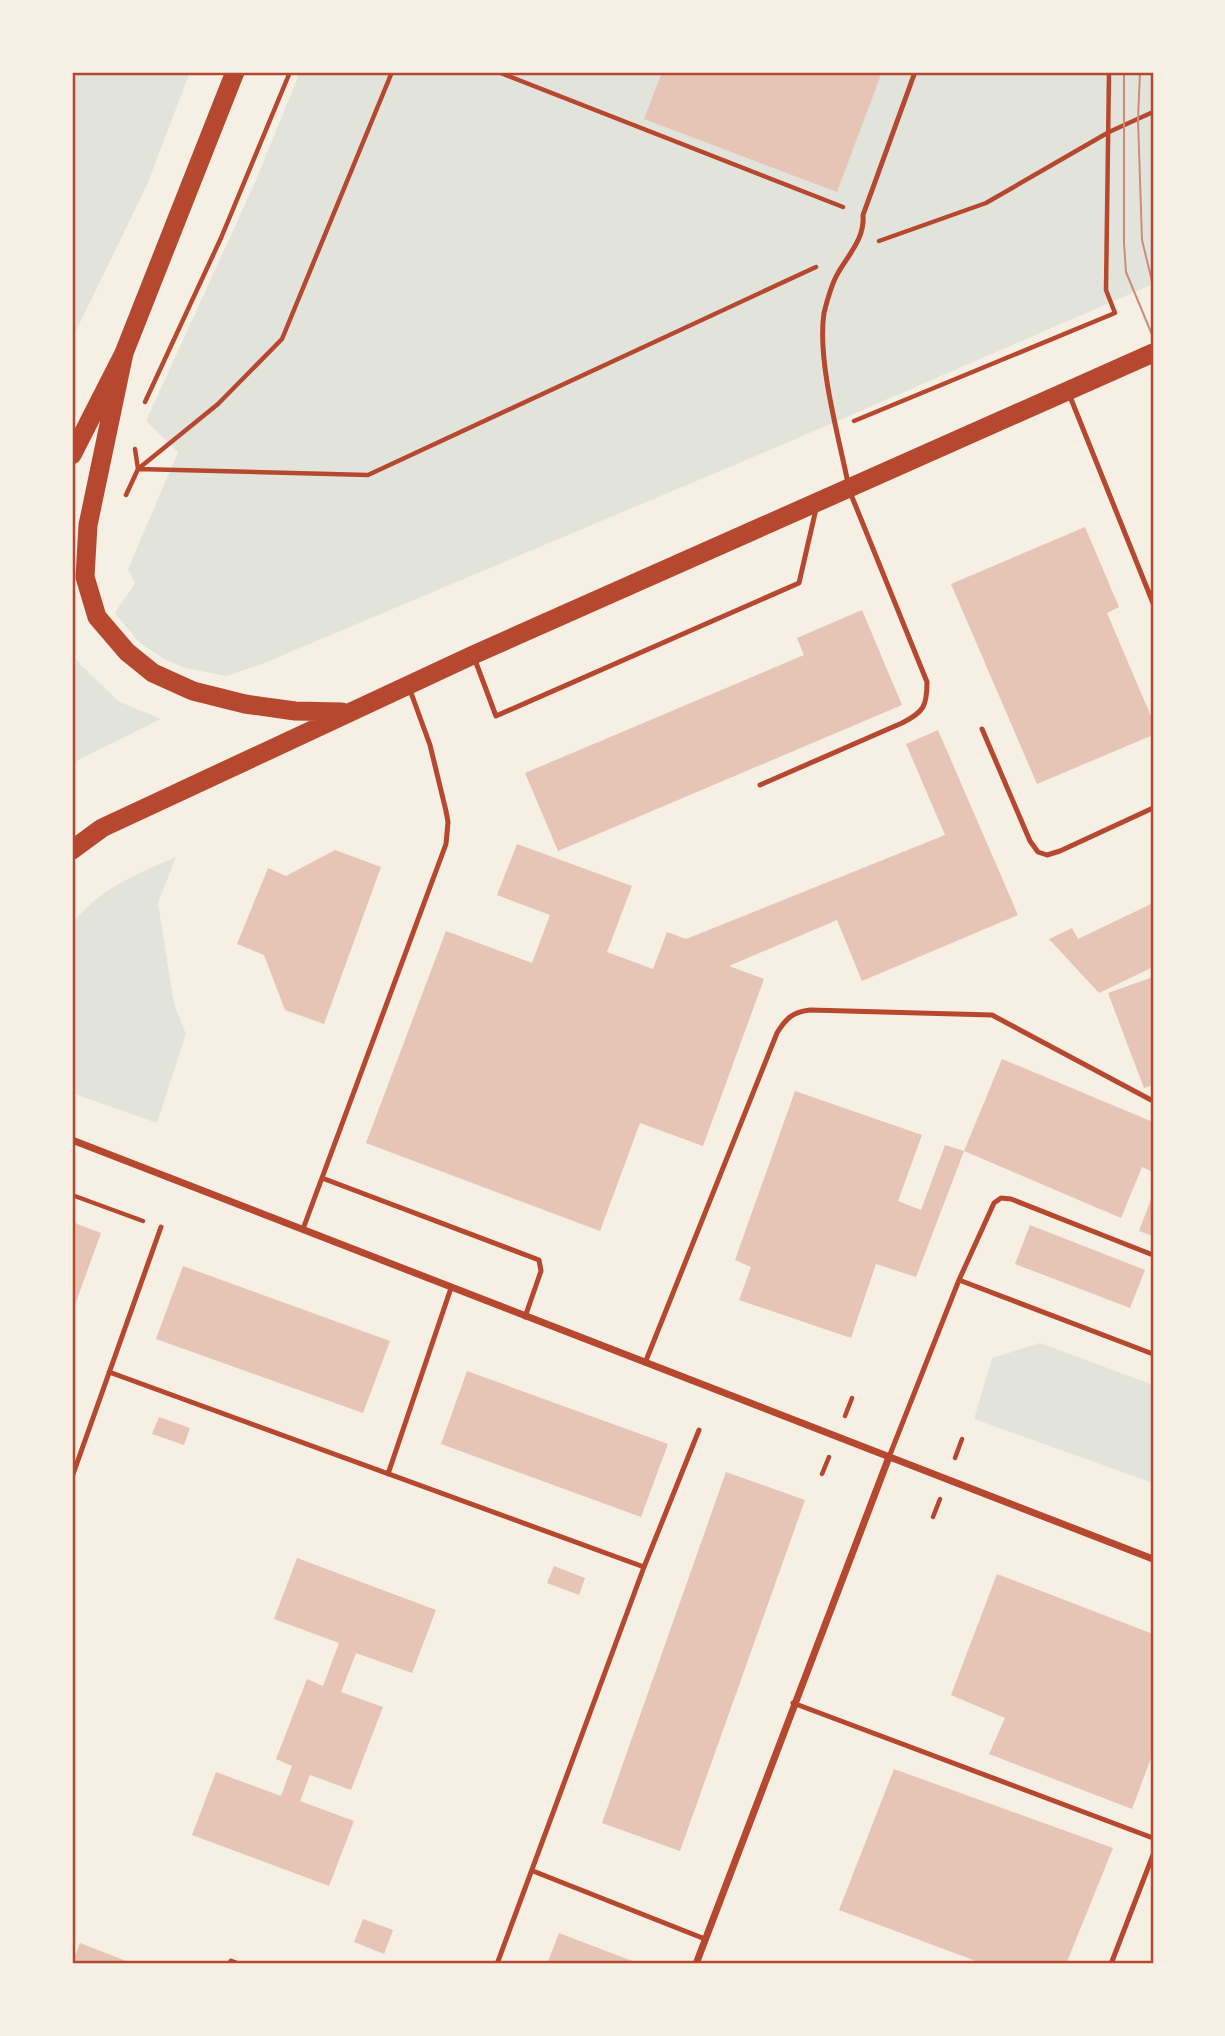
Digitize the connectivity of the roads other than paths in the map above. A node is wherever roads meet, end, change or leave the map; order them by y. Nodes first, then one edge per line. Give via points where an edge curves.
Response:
1 (236, 72) edge
2 (915, 72) edge
3 (124, 352) junction
4 (1153, 352) edge
5 (1068, 391) junction
6 (72, 455) edge
7 (849, 488) junction
8 (817, 502) junction
9 (1153, 603) edge
10 (473, 655) junction
11 (408, 685) junction
12 (348, 712) junction
13 (982, 729) dead end
14 (760, 785) dead end
15 (1153, 808) edge
16 (72, 850) edge
17 (1153, 1101) edge
18 (72, 1140) edge
19 (322, 1178) junction
20 (160, 1227) road end
21 (303, 1229) junction
22 (1153, 1255) edge
23 (959, 1280) junction
24 (451, 1288) junction
25 (525, 1317) junction
26 (1153, 1354) edge
27 (645, 1363) junction
28 (109, 1372) junction
29 (699, 1430) dead end
30 (889, 1457) junction
31 (388, 1474) junction
32 (72, 1477) edge
33 (1153, 1559) edge
34 (644, 1567) junction
35 (793, 1703) junction
36 (1153, 1838) edge
37 (1153, 1855) edge
38 (533, 1871) junction
39 (705, 1940) junction
40 (231, 1961) dead end
41 (239, 1964) edge
42 (497, 1964) edge
43 (696, 1964) edge
44 (1111, 1964) edge

1 - 3 highway
2 - 7 lane via 863,215 864,224 837,275 825,311 822,344
3 - 6 highway
3 - 12 highway via 88,525 85,577 97,617 127,652 153,673 192,691 295,711
4 - 5 highway
5 - 7 highway
5 - 9 lane
7 - 8 highway
7 - 14 lane via 926,682 927,701 918,715
8 - 10 highway
8 - 10 lane via 799,583 787,589 496,716
10 - 11 highway
11 - 12 highway
11 - 19 lane via 430,745 447,834
12 - 16 highway via 102,828
13 - 15 lane via 1038,852 1060,851
17 - 27 lane via 992,1015 795,1012 777,1033
18 - 21 street
19 - 21 lane
19 - 25 lane via 539,1261 541,1271
20 - 28 lane
21 - 24 street
22 - 23 lane via 1001,1198 988,1211
23 - 26 lane
23 - 30 lane
24 - 25 street
24 - 31 lane
25 - 27 street
27 - 30 street
28 - 31 lane
28 - 32 lane
29 - 34 lane
30 - 33 street
30 - 35 street
31 - 34 lane
34 - 38 lane
35 - 36 lane
35 - 39 street
37 - 44 lane
38 - 39 lane
38 - 42 lane
39 - 43 street
40 - 41 lane

